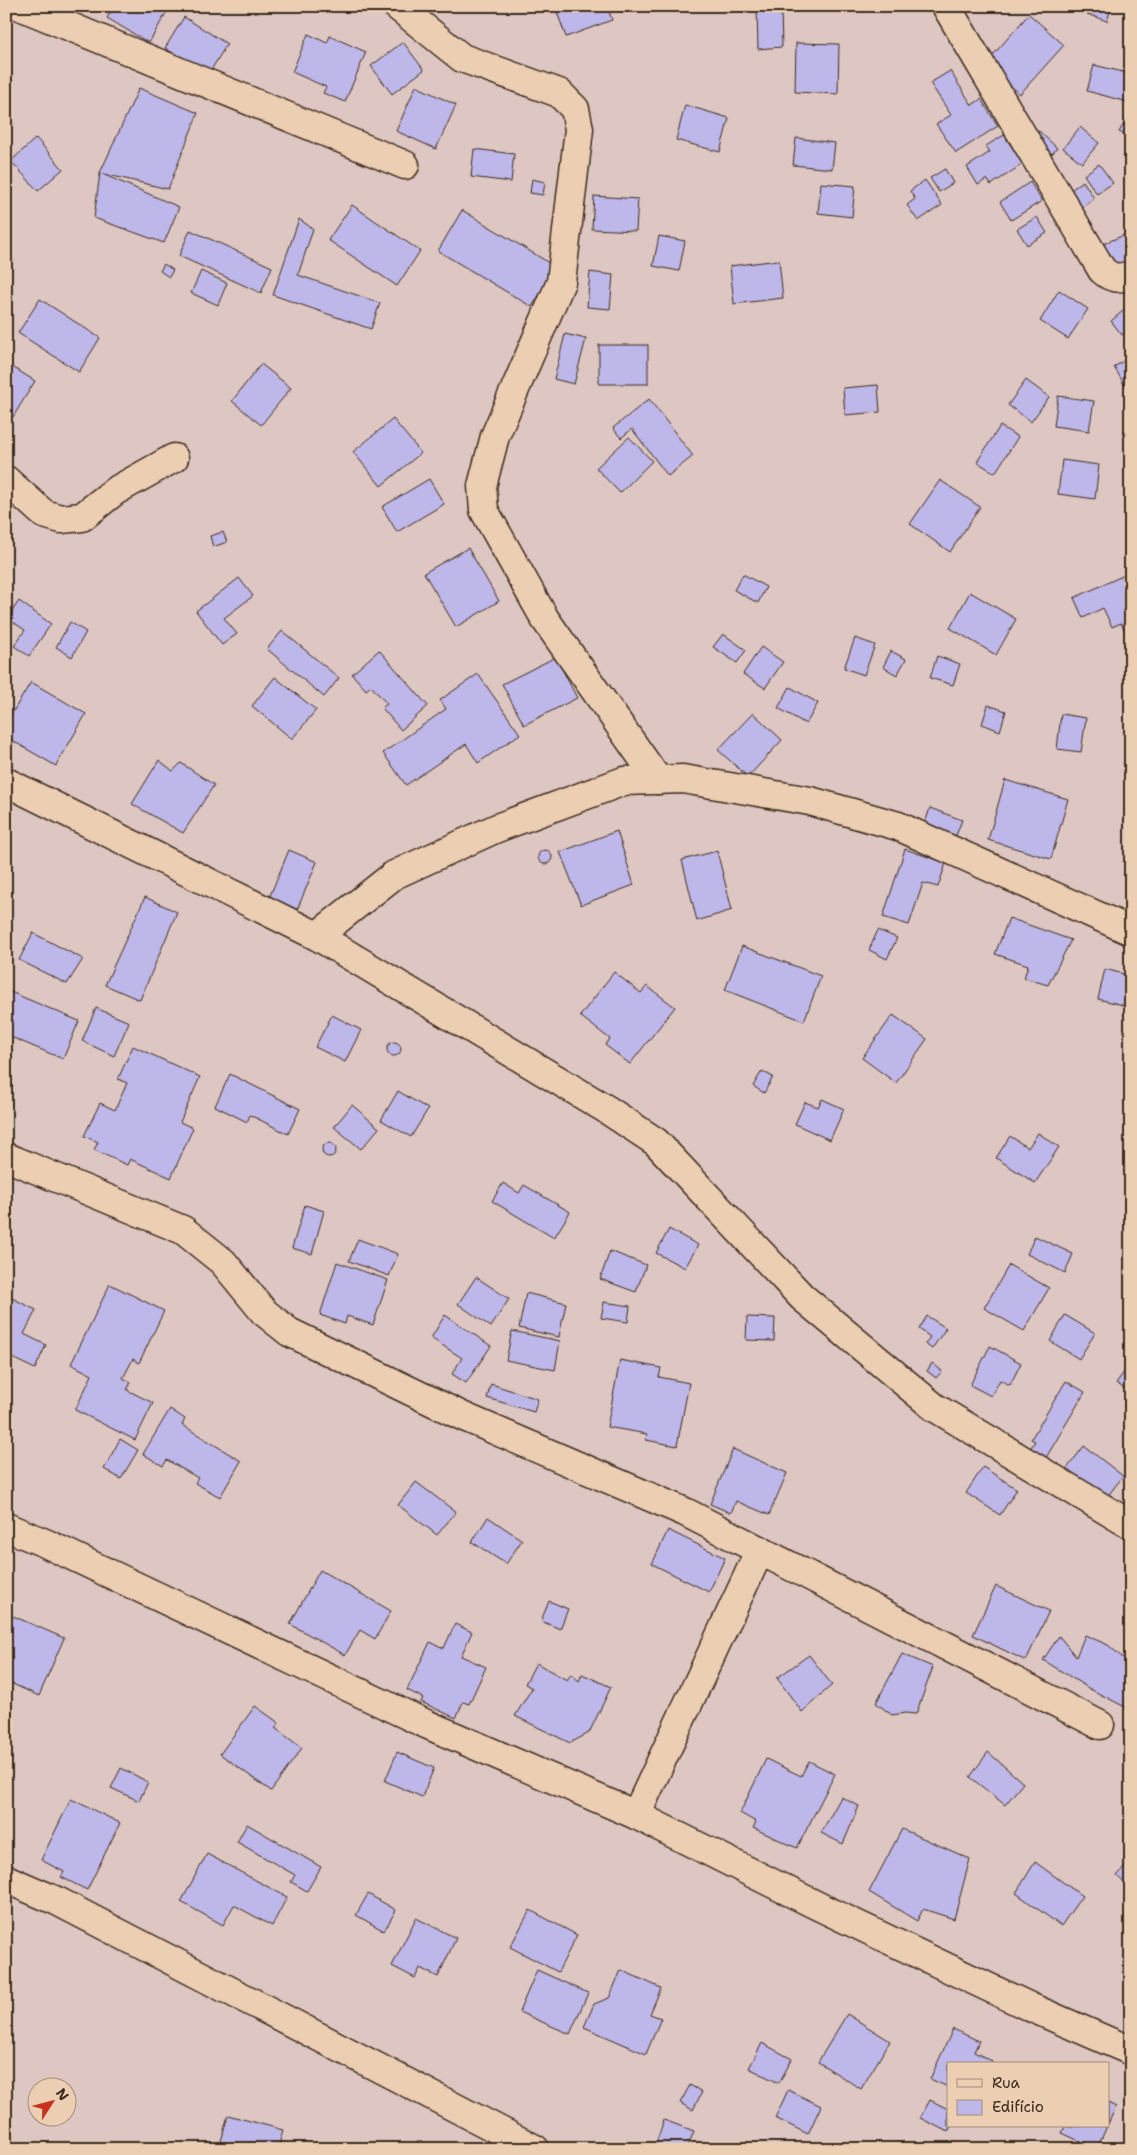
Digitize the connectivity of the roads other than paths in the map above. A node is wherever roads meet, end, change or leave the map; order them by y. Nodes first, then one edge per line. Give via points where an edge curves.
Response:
1 (20, 6) edge
2 (397, 6) edge
3 (946, 6) edge
4 (405, 165) dead end
5 (1131, 275) edge
6 (174, 458) dead end
7 (6, 480) edge
8 (658, 780) junction
9 (6, 782) edge
10 (1131, 932) edge
11 (317, 936) junction
12 (6, 1156) edge
13 (1131, 1525) edge
14 (6, 1527) edge
15 (760, 1550) junction
16 (1100, 1725) dead end
17 (636, 1815) junction
18 (6, 1879) edge
19 (1131, 2051) edge
20 (535, 2149) edge

1 - 4 street
2 - 8 street via 462,58 559,93 575,109 579,129 561,282 495,436 482,486 484,510 545,619
3 - 5 street via 1102,270 1118,279
6 - 7 street via 115,491 82,518 61,519 44,514
8 - 10 street via 683,779 810,800 898,826
8 - 11 street via 624,781 463,843 394,875
9 - 11 street
11 - 13 street via 656,1142 802,1297 934,1407
12 - 15 street via 183,1230 223,1262 264,1312 289,1332 462,1416 684,1512
14 - 17 street via 426,1724
15 - 16 street
15 - 17 street
17 - 19 street via 826,1911
18 - 20 street via 57,1901

